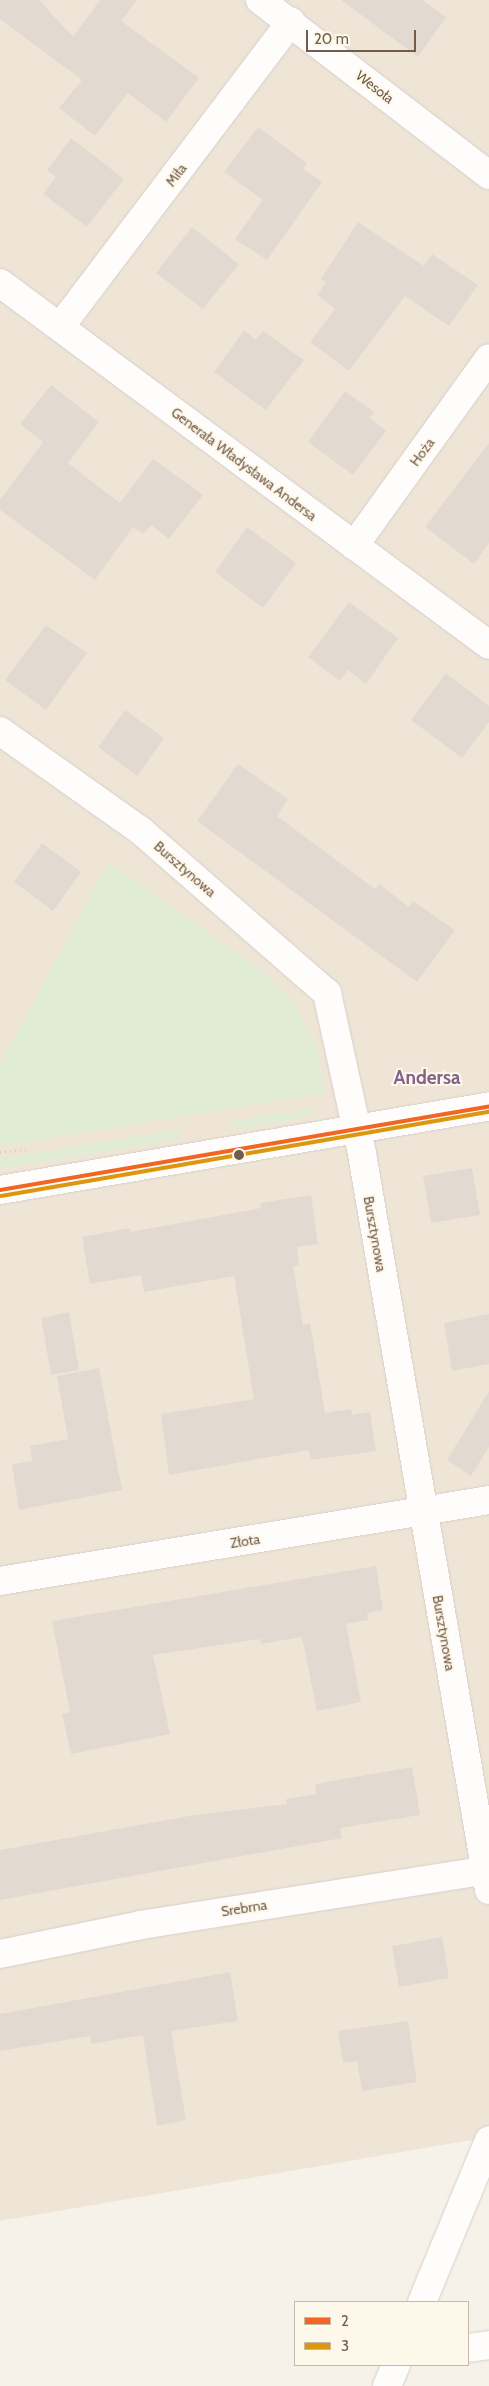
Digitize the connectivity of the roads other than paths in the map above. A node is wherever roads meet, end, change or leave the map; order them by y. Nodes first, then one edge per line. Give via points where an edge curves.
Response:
1 (260, 0) edge
2 (291, 22) junction
3 (489, 176) edge
4 (0, 283) edge
5 (60, 327) junction
6 (489, 358) edge
7 (354, 546) junction
8 (489, 645) edge
9 (0, 731) edge
10 (489, 1106) edge
11 (357, 1128) junction
12 (0, 1190) edge
13 (489, 1500) edge
14 (423, 1512) junction
15 (0, 1581) edge
16 (488, 1876) edge
17 (0, 1954) edge
18 (489, 2140) edge
19 (422, 2301) edge
20 (489, 2345) edge
21 (469, 2348) edge
22 (396, 2366) edge
23 (387, 2386) edge

1 - 2 street, Wesoła
2 - 3 street, Wesoła
2 - 5 street, Miła
4 - 5 street, Generała Władysława Andersa
5 - 7 street, Generała Władysława Andersa
6 - 7 street, Hoża
7 - 8 street, Generała Władysława Andersa
9 - 11 street, Bursztynowa via 141,831 327,993
10 - 11 street
11 - 12 street
11 - 14 street, Bursztynowa
13 - 14 street, Złota
14 - 15 street, Złota
14 - 16 street, Bursztynowa
16 - 17 street, Srebrna via 141,1925
18 - 19 street
20 - 21 street
22 - 23 street

